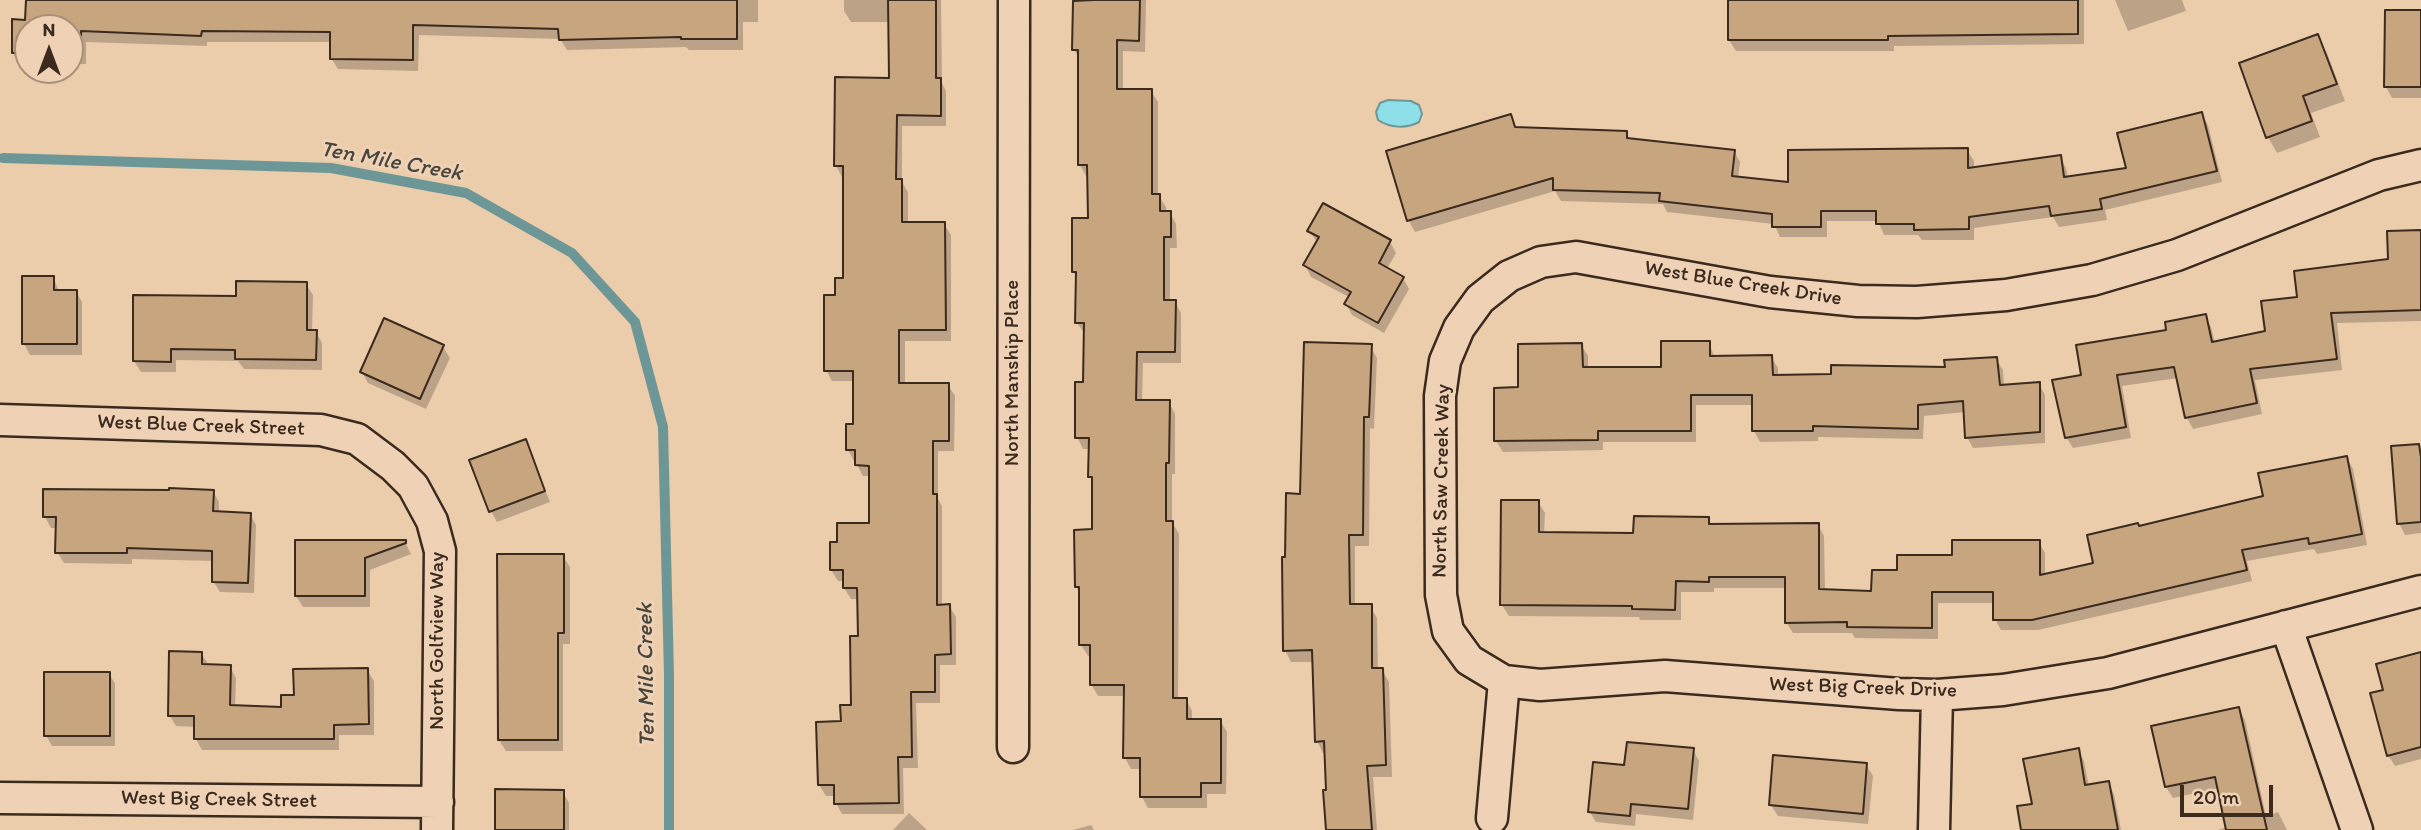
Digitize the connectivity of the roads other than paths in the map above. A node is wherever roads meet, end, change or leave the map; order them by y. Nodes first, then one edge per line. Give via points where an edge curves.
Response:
1 (1014, 0) edge
2 (2421, 165) edge
3 (1509, 276) joint
4 (0, 420) edge
5 (393, 466) joint
6 (2421, 591) edge
7 (2286, 626) junction
8 (1504, 681) junction
9 (1937, 695) junction
10 (1013, 747) dead end
11 (0, 797) edge
12 (438, 816) edge
13 (1492, 818) dead end
14 (1934, 830) edge
15 (2357, 830) edge

1 - 10 street, North Manship Place
2 - 3 street, West Blue Creek Drive via 2379,175 2177,255 2092,280 2006,295 1858,301 1770,292 1576,257 1541,262
3 - 8 street, North Saw Creek Way via 1480,299 1459,328 1445,361 1440,396 1441,595 1448,631 1469,660
4 - 5 street, West Blue Creek Street via 321,430 357,439
5 - 12 street, North Golfview Way via 413,486 432,521 440,551
6 - 7 street, West Big Creek Drive
7 - 9 street, West Big Creek Drive via 2108,673
7 - 15 street
8 - 9 street, West Big Creek Drive via 1540,685 1665,676
8 - 13 street
9 - 14 street
11 - 12 street, West Big Creek Street

